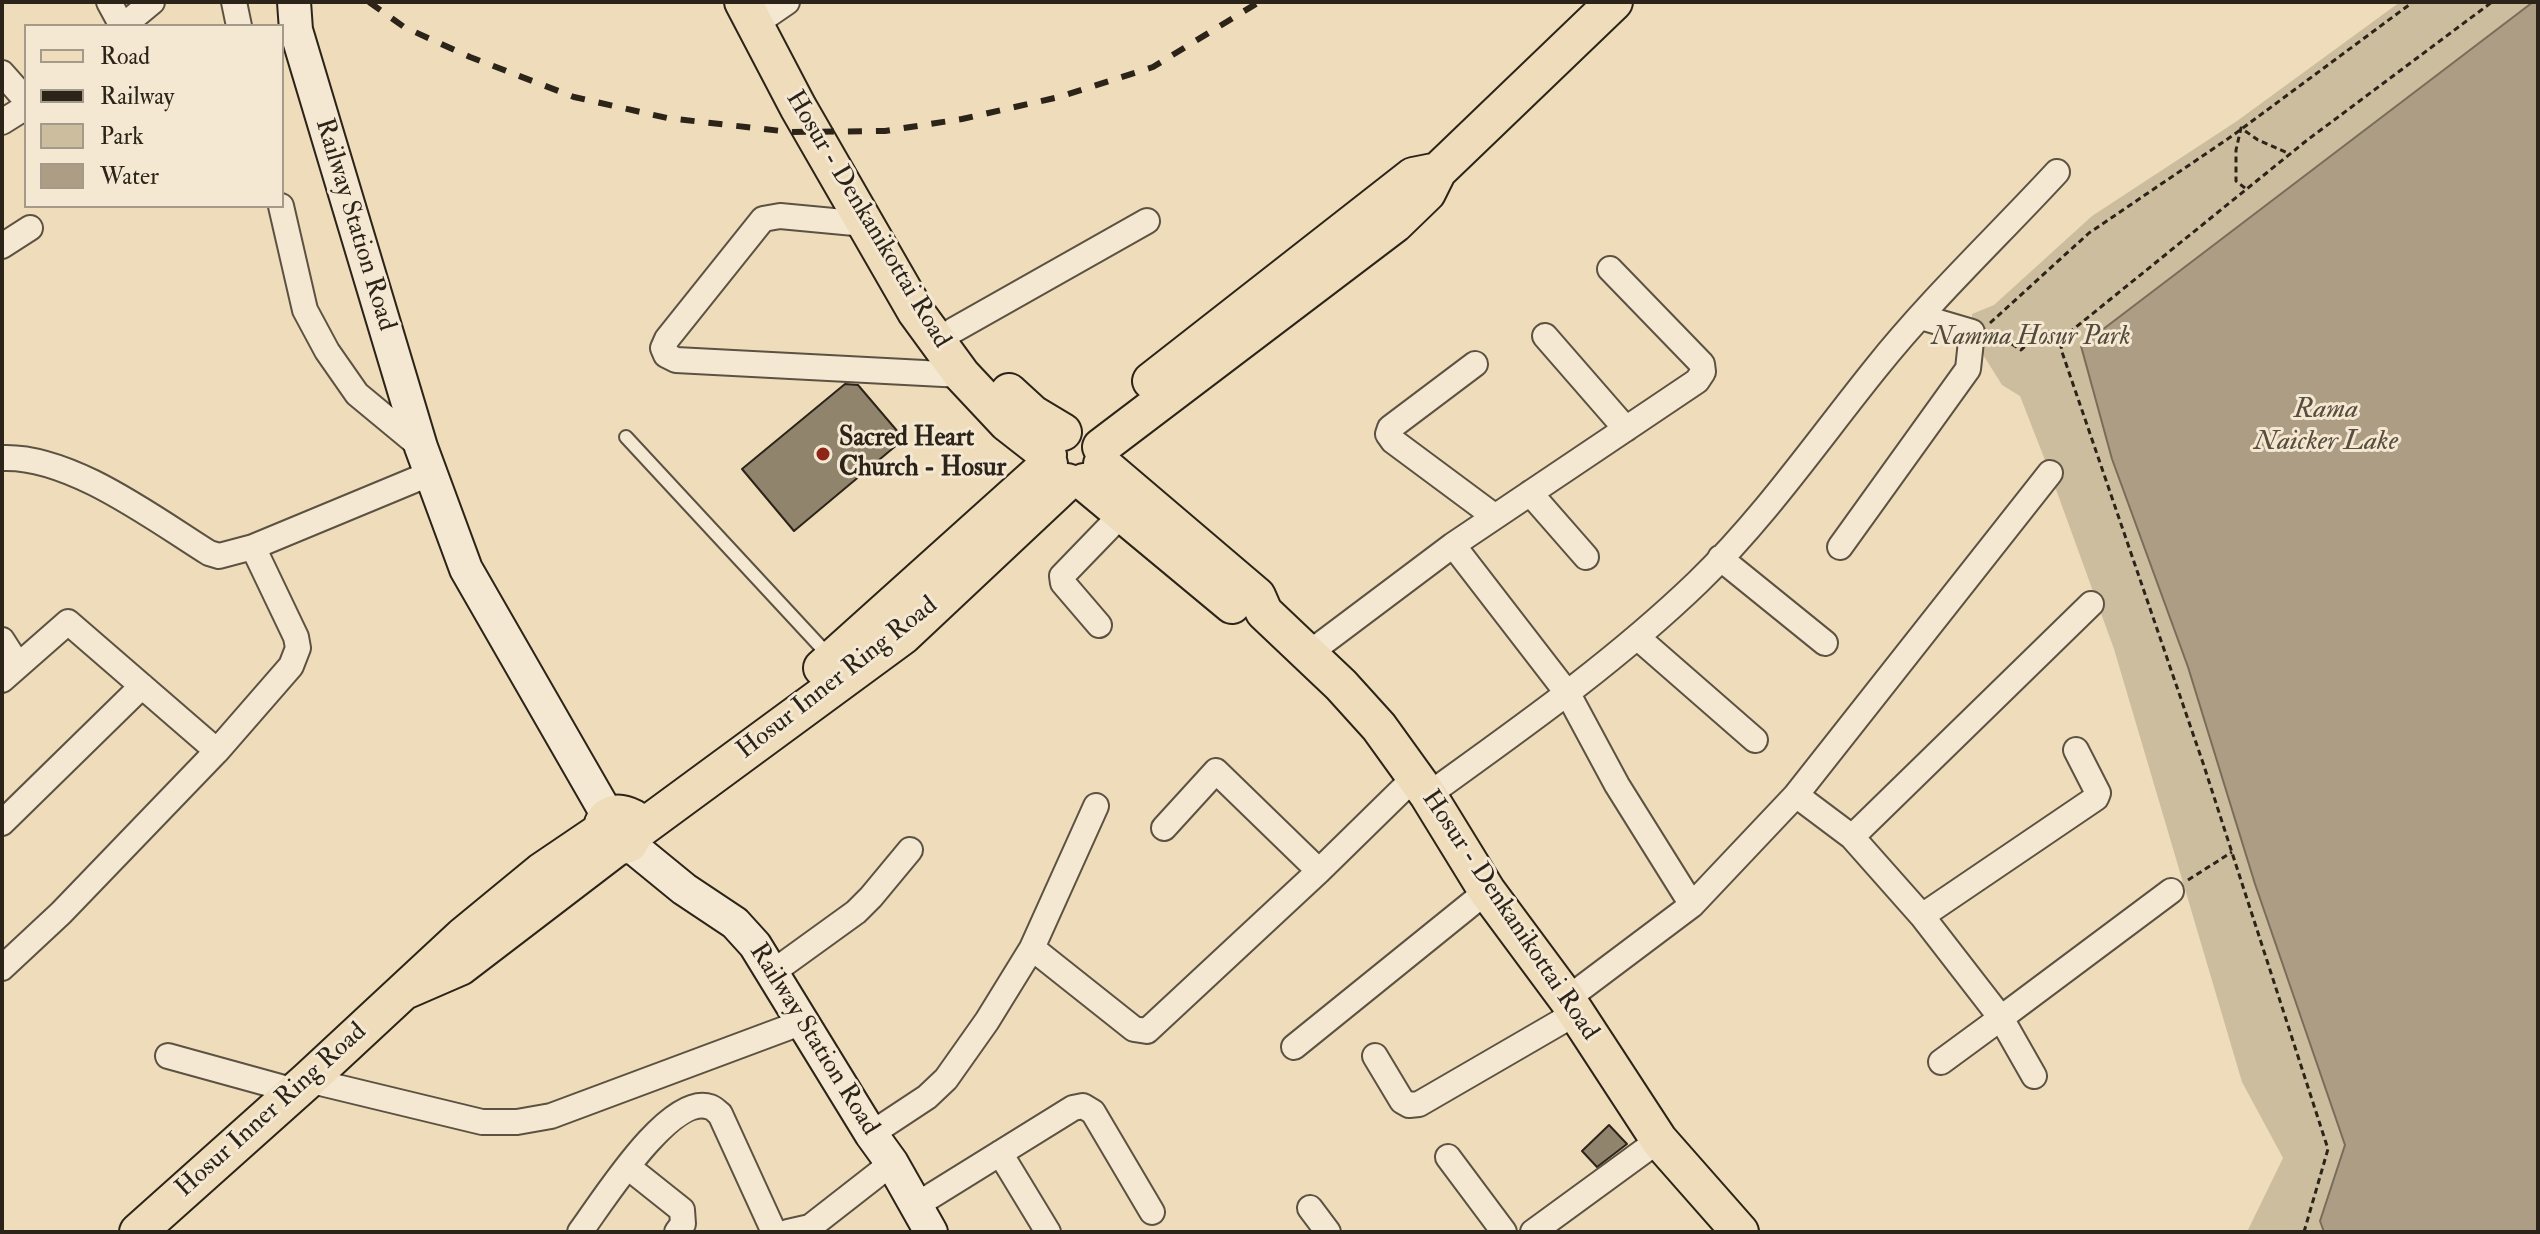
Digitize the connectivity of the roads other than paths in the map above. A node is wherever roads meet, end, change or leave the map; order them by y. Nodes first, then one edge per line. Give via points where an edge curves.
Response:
1 (109, 2) edge
2 (152, 2) edge
3 (234, 2) edge
4 (294, 2) edge
5 (1614, 2) edge
6 (764, 9) edge
7 (121, 24) edge
8 (124, 24) edge
9 (239, 24) edge
10 (2, 73) edge
11 (24, 98) edge
12 (24, 108) edge
13 (2, 122) edge
14 (2057, 172) dead end
15 (281, 208) edge
16 (1147, 221) dead end
17 (865, 224) junction
18 (30, 228) dead end
19 (2, 246) edge
20 (1610, 269) dead end
21 (1921, 317) junction
22 (954, 330) junction
23 (1545, 336) dead end
24 (1475, 364) dead end
25 (962, 375) junction
26 (1626, 429) junction
27 (626, 437) dead end
28 (1075, 457) junction
29 (2, 458) edge
30 (425, 461) junction
31 (2050, 473) dead end
32 (1530, 493) junction
33 (1121, 515) junction
34 (1494, 516) junction
35 (1453, 545) junction
36 (253, 547) junction
37 (1840, 547) dead end
38 (1586, 557) dead end
39 (1720, 558) junction
40 (2091, 604) dead end
41 (1264, 612) junction
42 (1099, 625) dead end
43 (1637, 637) junction
44 (2, 640) edge
45 (1825, 643) dead end
46 (1308, 654) junction
47 (833, 660) junction
48 (10, 672) edge
49 (142, 686) junction
50 (1568, 694) junction
51 (1755, 740) dead end
52 (2076, 750) dead end
53 (217, 751) junction
54 (1422, 786) junction
55 (1796, 795) junction
56 (1096, 806) dead end
57 (2, 823) edge
58 (1164, 828) dead end
59 (619, 830) junction
60 (1852, 837) junction
61 (910, 850) dead end
62 (1319, 871) junction
63 (1487, 891) junction
64 (2171, 891) road end
65 (1692, 905) junction
66 (1922, 916) junction
67 (1032, 948) junction
68 (2, 968) edge
69 (773, 972) junction
70 (1571, 1006) junction
71 (2001, 1018) junction
72 (803, 1022) junction
73 (1294, 1047) dead end
74 (168, 1056) dead end
75 (1375, 1056) dead end
76 (1941, 1062) dead end
77 (2034, 1076) dead end
78 (302, 1085) junction
79 (871, 1134) junction
80 (1659, 1140) junction
81 (1000, 1153) junction
82 (1448, 1157) dead end
83 (892, 1163) junction
84 (628, 1167) junction
85 (1310, 1208) dead end
86 (1152, 1212) dead end
87 (923, 1219) edge
88 (802, 1230) edge
89 (138, 1232) edge
90 (580, 1232) edge
91 (677, 1232) edge
92 (774, 1232) edge
93 (1048, 1232) edge
94 (1328, 1232) edge
95 (1504, 1232) edge
96 (1533, 1232) edge
97 (1740, 1232) edge

1 - 7 street
2 - 8 street
3 - 9 street
4 - 30 main road, Railway Station Road via 296,30
5 - 28 main road, Hosur Inner Ring Road via 1438,171 1427,193 1395,224
6 - 17 main road, Hosur - Denkanikottai Road
6 - 22 main road, Hosur - Denkanikottai Road via 853,172
10 - 11 street
12 - 13 street
14 - 21 street
15 - 30 street, Railway Station Road via 305,310 327,351 357,394
16 - 22 street
17 - 25 main road, Hosur - Denkanikottai Road via 916,312
17 - 25 street via 763,219 667,339 666,355 676,360
18 - 19 street
20 - 26 street via 1702,364 1703,372
21 - 37 street via 1972,332 1968,369
21 - 39 street via 1773,501
22 - 28 main road, Hosur - Denkanikottai Road via 997,382
23 - 26 street
24 - 34 street via 1388,434
25 - 28 main road, Hosur - Denkanikottai Road via 1007,423
26 - 32 street
27 - 47 lane
28 - 33 main road, Hosur - Denkanikottai Road
28 - 41 main road, Hosur - Denkanikottai Road via 1257,596
28 - 47 main road, Hosur Inner Ring Road
28 - 59 main road, Hosur Inner Ring Road via 903,636
29 - 36 street via 53,467 94,482 209,553 219,556
30 - 36 street
30 - 59 main road, Railway Station Road via 466,569
31 - 55 street
32 - 34 street
32 - 38 street
33 - 41 main road, Hosur - Denkanikottai Road via 1243,613
33 - 42 street via 1062,576
34 - 35 street
35 - 46 street
35 - 50 street
36 - 53 street via 298,648 291,666
39 - 43 street
39 - 45 street
40 - 60 street
41 - 46 main road, Hosur - Denkanikottai Road
43 - 50 street
43 - 51 street
44 - 48 street
46 - 54 main road, Hosur - Denkanikottai Road via 1359,703
47 - 59 main road, Hosur Inner Ring Road
48 - 49 street via 68,622
49 - 53 street
49 - 57 street
50 - 54 street
50 - 65 street
52 - 66 street via 2096,798
53 - 68 street
54 - 62 street
54 - 63 main road, Hosur - Denkanikottai Road
55 - 60 street
55 - 65 street
56 - 67 street
58 - 62 street via 1209,764
59 - 69 main road, Railway Station Road via 684,889 735,923
59 - 78 main road, Hosur Inner Ring Road via 542,871
60 - 66 street
61 - 69 street via 856,912
62 - 67 street via 1147,1031 1134,1029
63 - 70 main road, Hosur - Denkanikottai Road
63 - 73 street
64 - 71 street
65 - 70 street
66 - 71 street
67 - 79 street via 946,1079
69 - 72 main road, Railway Station Road
70 - 75 street via 1419,1104 1402,1101
70 - 80 main road, Hosur - Denkanikottai Road
71 - 76 street
71 - 77 street
72 - 78 street via 551,1116 517,1122 482,1122
72 - 79 main road, Railway Station Road
74 - 78 street
78 - 89 main road, Hosur Inner Ring Road
79 - 83 main road, Railway Station Road
80 - 96 street
80 - 97 main road, Hosur - Denkanikottai Road
81 - 86 street via 1083,1106 1093,1112
81 - 87 street
81 - 93 street
82 - 95 street
83 - 87 main road, Railway Station Road
83 - 88 street
84 - 90 street
84 - 91 street via 682,1210 683,1224
84 - 92 street via 672,1117 710,1106 720,1114
85 - 94 street

